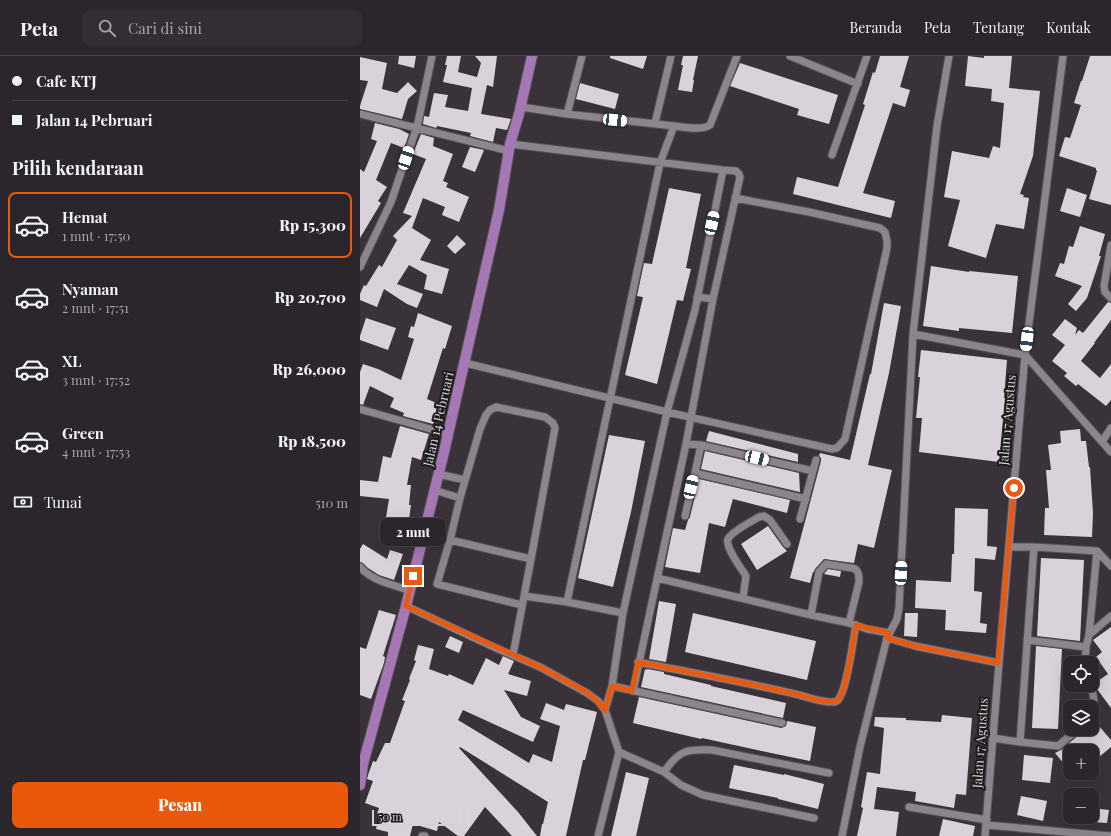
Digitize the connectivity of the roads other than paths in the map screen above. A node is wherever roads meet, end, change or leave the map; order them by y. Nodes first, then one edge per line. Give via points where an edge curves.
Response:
1 (432, 56) edge
2 (532, 56) edge
3 (582, 56) edge
4 (671, 56) edge
5 (737, 56) edge
6 (790, 56) edge
7 (868, 56) edge
8 (949, 56) edge
9 (1063, 56) edge
10 (858, 84) junction
11 (520, 107) junction
12 (360, 114) edge
13 (567, 114) junction
14 (655, 123) junction
15 (674, 126) junction
16 (417, 127) junction
17 (510, 148) junction
18 (832, 154) dead end
19 (660, 162) junction
20 (722, 170) junction
21 (735, 198) junction
22 (1111, 245) edge
23 (360, 268) edge
24 (697, 297) junction
25 (1111, 298) edge
26 (713, 299) junction
27 (913, 334) junction
28 (1025, 355) junction
29 (465, 363) junction
30 (610, 398) junction
31 (360, 409) edge
32 (667, 412) junction
33 (691, 418) junction
34 (1111, 428) edge
35 (448, 434) junction
36 (1102, 442) junction
37 (686, 444) junction
38 (701, 445) junction
39 (1111, 452) edge
40 (816, 460) dead end
41 (813, 471) junction
42 (695, 472) junction
43 (438, 474) junction
44 (465, 480) junction
45 (434, 490) junction
46 (460, 498) junction
47 (806, 499) junction
48 (685, 516) dead end
49 (800, 519) dead end
50 (450, 540) junction
51 (787, 544) dead end
52 (1008, 547) junction
53 (1034, 547) junction
54 (1097, 551) junction
55 (531, 558) junction
56 (1111, 566) edge
57 (360, 567) edge
58 (657, 578) junction
59 (409, 590) junction
60 (524, 596) junction
61 (742, 598) junction
62 (567, 602) junction
63 (522, 605) junction
64 (406, 606) junction
65 (623, 613) junction
66 (811, 615) junction
67 (1111, 616) edge
68 (852, 624) junction
69 (1089, 635) junction
70 (888, 636) junction
71 (1028, 640) junction
72 (1086, 646) junction
73 (513, 655) junction
74 (1085, 656) edge
75 (638, 662) junction
76 (998, 663) junction
77 (612, 686) junction
78 (632, 691) junction
79 (605, 710) junction
80 (782, 723) dead end
81 (1070, 736) edge
82 (993, 738) junction
83 (1020, 742) junction
84 (619, 752) junction
85 (664, 772) junction
86 (829, 774) dead end
87 (360, 785) edge
88 (909, 807) dead end
89 (814, 818) dead end
90 (986, 823) junction
91 (598, 836) edge
92 (842, 836) edge
93 (985, 836) edge
94 (1111, 836) edge

1 - 16 street
2 - 11 main road, Jalan 14 Pebruari
3 - 13 street
4 - 14 street
5 - 15 street via 710,124 706,128
6 - 10 street
7 - 10 street
8 - 27 street via 937,126
9 - 28 street, Jalan 17 Agustus
10 - 18 street
11 - 13 street
11 - 17 main road, Jalan 14 Pebruari
12 - 16 street
13 - 14 street
14 - 15 street
15 - 19 street
16 - 17 street
16 - 23 street via 391,202
17 - 19 street
17 - 29 main road, Jalan 14 Pebruari
19 - 20 street
19 - 30 street
20 - 21 street via 736,171 739,174
20 - 24 street
21 - 26 street
21 - 33 street via 880,228 885,232 887,248 845,439 837,448
22 - 25 street via 1104,286 1105,292
24 - 26 street
24 - 32 street
26 - 33 street
27 - 28 street
27 - 70 street via 900,608
28 - 36 street
28 - 52 street, Jalan 17 Agustus
29 - 30 street
29 - 35 main road, Jalan 14 Pebruari
30 - 32 street
30 - 62 street
31 - 35 street
32 - 33 street
32 - 65 street
33 - 37 street
34 - 36 street
35 - 43 main road, Jalan 14 Pebruari
36 - 39 street
37 - 38 street
37 - 58 street
38 - 41 street
38 - 42 street
40 - 41 street
41 - 47 street
42 - 47 street
42 - 48 street
43 - 44 street
43 - 45 main road, Jalan 14 Pebruari
44 - 46 street
44 - 55 street via 480,429 490,410 496,407 545,417 553,423 555,432
45 - 46 street
45 - 59 main road, Jalan 14 Pebruari
46 - 50 street
47 - 49 street
50 - 55 street
50 - 63 street via 437,584
51 - 61 street via 770,520 764,516 731,535 727,540 728,546 746,576
52 - 53 street
52 - 76 street, Jalan 17 Agustus
53 - 54 street
53 - 71 street
54 - 56 street
54 - 69 street
55 - 60 street
57 - 59 street via 371,576
58 - 61 street
58 - 75 street
59 - 64 main road, Jalan 14 Pebruari
60 - 62 street
60 - 63 street
61 - 66 street
62 - 65 street
63 - 73 street
64 - 73 street
64 - 87 main road, Jalan 14 Pebruari via 363,764
65 - 77 street
66 - 68 street
66 - 68 street via 819,572 823,566 826,564 854,568 858,572 859,582
67 - 69 street
68 - 70 street
68 - 75 street via 845,685 837,701 830,703
69 - 72 street
70 - 76 street via 915,646
70 - 92 street via 860,747
71 - 72 street
71 - 83 street
72 - 74 street
73 - 79 street via 588,693
75 - 78 street
76 - 82 street, Jalan 17 Agustus
77 - 78 street
77 - 79 street
78 - 80 street
79 - 84 street
81 - 83 street via 1058,746
82 - 83 street
82 - 90 street, Jalan 17 Agustus
84 - 85 street
84 - 91 street
85 - 86 street via 678,755 687,751 712,750
85 - 89 street via 681,785 703,795
88 - 90 street
90 - 93 street, Jalan 17 Agustus
90 - 94 street

